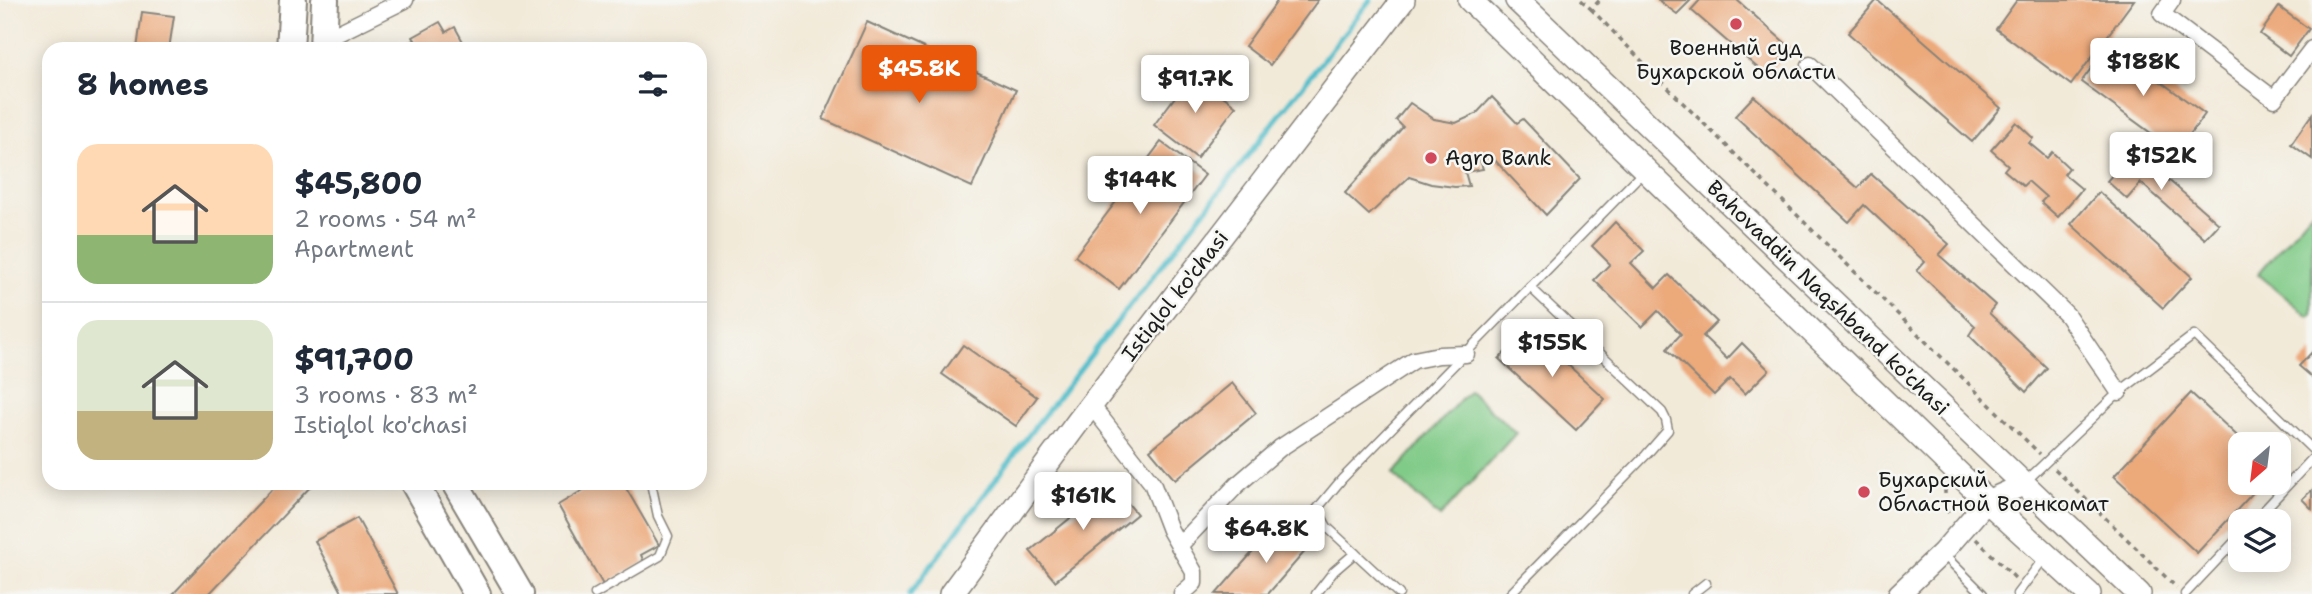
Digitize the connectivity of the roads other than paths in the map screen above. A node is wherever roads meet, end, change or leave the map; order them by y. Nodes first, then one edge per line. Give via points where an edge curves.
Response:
1 (293, 0) edge
2 (325, 0) edge
3 (405, 0) edge
4 (1403, 0) edge
5 (1470, 0) edge
6 (1517, 0) edge
7 (2172, 0) edge
8 (1533, 10) edge
9 (290, 42) edge
10 (322, 42) edge
11 (328, 42) edge
12 (2312, 50) edge
13 (1810, 65) dead end
14 (1646, 169) junction
15 (1531, 287) junction
16 (1466, 354) junction
17 (2119, 392) junction
18 (1091, 405) junction
19 (2312, 449) edge
20 (2312, 459) edge
21 (2023, 485) junction
22 (418, 490) edge
23 (459, 490) edge
24 (652, 490) edge
25 (1987, 501) junction
26 (2265, 509) edge
27 (1179, 546) junction
28 (2228, 548) edge
29 (1355, 553) junction
30 (1942, 553) junction
31 (2047, 554) junction
32 (1706, 583) dead end
33 (2020, 590) edge
34 (2083, 591) edge
35 (477, 594) edge
36 (520, 594) edge
37 (595, 594) edge
38 (951, 594) edge
39 (1182, 594) edge
40 (1316, 594) edge
41 (1399, 594) edge
42 (1510, 594) edge
43 (1692, 594) edge
44 (1899, 594) edge
45 (1983, 594) edge
46 (2139, 594) edge
47 (2184, 594) edge

1 - 9 main road
2 - 10 main road
3 - 11 street
4 - 18 main road, Istiqlol ko'chasi
5 - 14 main road, Bahovaddin Naqshband ko'chasi
6 - 8 main road, Bahovaddin Naqshband ko'chasi
7 - 12 street via 2162,15 2274,99
8 - 21 main road, Bahovaddin Naqshband ko'chasi
13 - 17 street via 2067,315
14 - 15 lane
14 - 25 main road, Bahovaddin Naqshband ko'chasi
15 - 16 lane
15 - 42 lane via 1662,412 1668,430
16 - 27 street via 1414,360 1280,448
16 - 29 lane via 1317,509 1327,527
17 - 19 lane via 2194,335
17 - 21 lane
18 - 27 street via 1152,483
18 - 38 main road, Istiqlol ko'chasi
20 - 26 lane
21 - 25 street
21 - 46 main road, Bahovaddin Naqshband ko'chasi
22 - 35 main road
23 - 36 main road
24 - 37 lane via 668,536 660,556
25 - 30 street
25 - 31 main road, Bahovaddin Naqshband ko'chasi
27 - 39 street via 1194,572 1194,583
28 - 47 lane
29 - 40 lane
29 - 41 lane
30 - 44 street
30 - 45 lane
31 - 33 lane
31 - 34 main road, Bahovaddin Naqshband ko'chasi
32 - 43 lane

